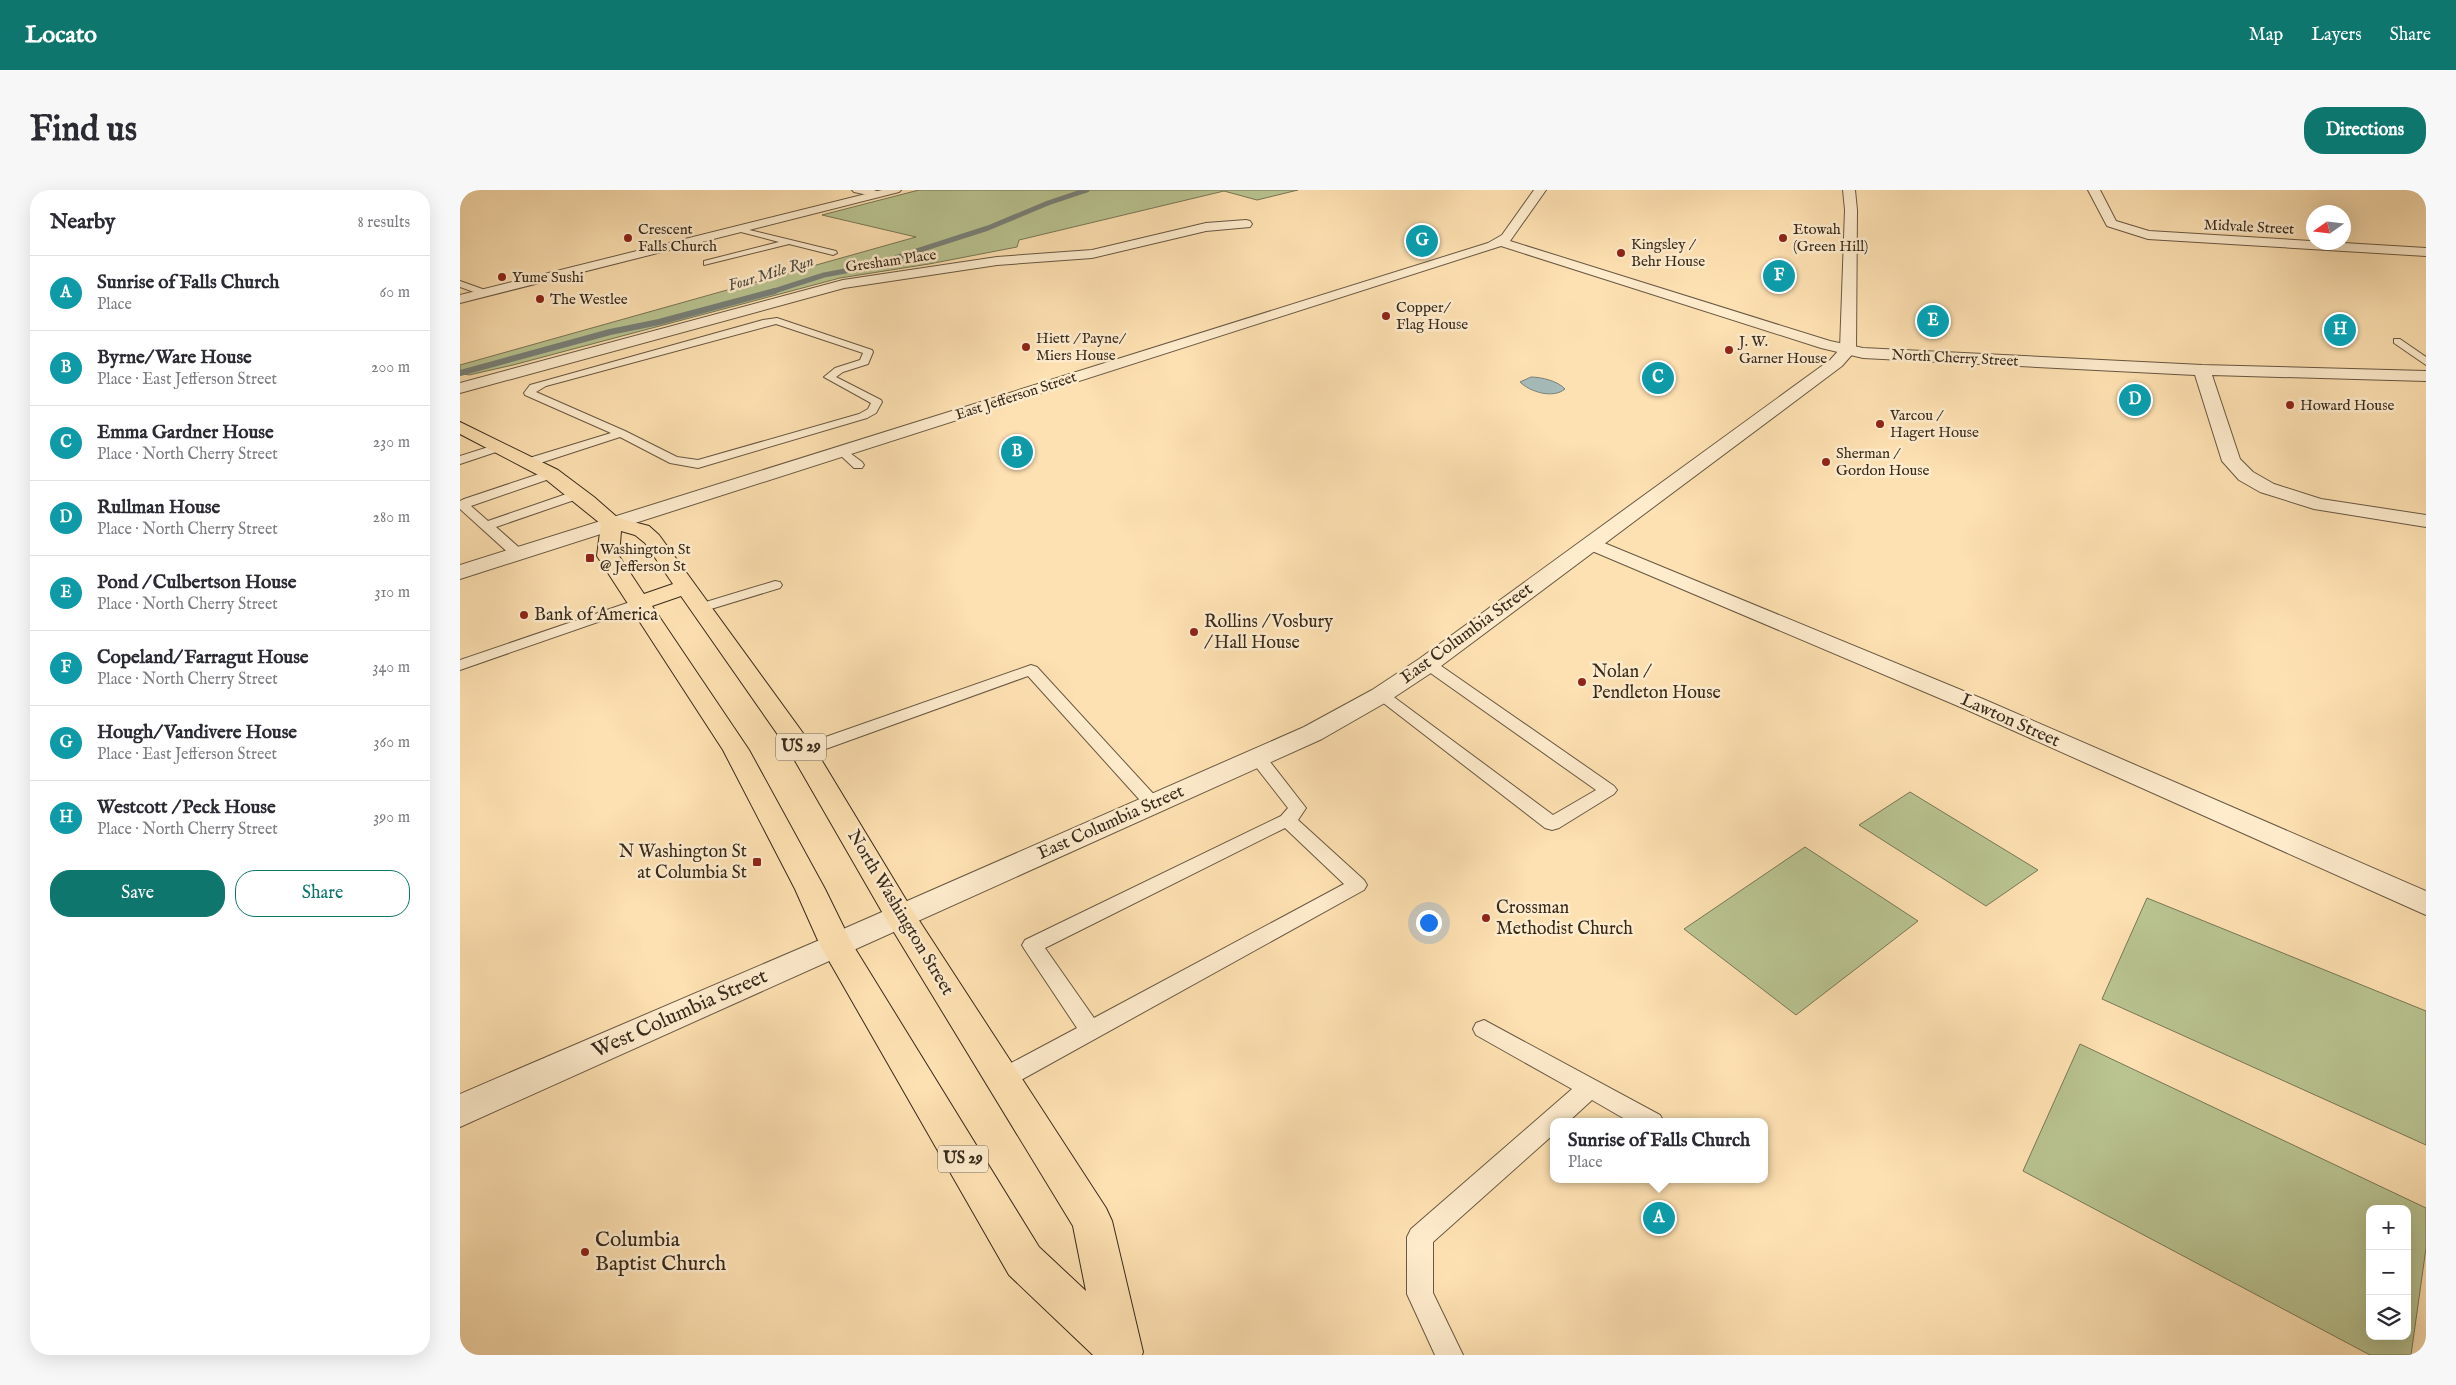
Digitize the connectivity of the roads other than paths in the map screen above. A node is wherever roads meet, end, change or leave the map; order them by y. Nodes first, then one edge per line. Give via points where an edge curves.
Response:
1 (858, 190) edge
2 (895, 190) edge
3 (1540, 190) edge
4 (1849, 190) edge
5 (2094, 190) edge
6 (877, 194) junction
7 (1246, 224) dead end
8 (740, 229) junction
9 (788, 242) junction
10 (1500, 242) junction
11 (2426, 252) edge
12 (832, 253) dead end
13 (707, 263) dead end
14 (460, 284) edge
15 (484, 293) junction
16 (460, 299) edge
17 (670, 331) junction
18 (2397, 340) dead end
19 (695, 341) junction
20 (1848, 350) junction
21 (2426, 362) edge
22 (2202, 370) junction
23 (2426, 376) edge
24 (460, 388) edge
25 (460, 427) edge
26 (621, 433) junction
27 (500, 447) junction
28 (842, 451) junction
29 (460, 460) edge
30 (530, 462) junction
31 (858, 465) dead end
32 (551, 474) junction
33 (578, 494) junction
34 (2426, 522) edge
35 (611, 523) junction
36 (486, 526) junction
37 (1592, 544) junction
38 (518, 554) junction
39 (460, 572) edge
40 (775, 584) dead end
41 (694, 598) junction
42 (639, 603) junction
43 (1428, 664) junction
44 (460, 665) edge
45 (1381, 695) junction
46 (803, 751) junction
47 (1258, 758) junction
48 (1153, 804) junction
49 (1287, 820) junction
50 (2426, 904) edge
51 (900, 916) junction
52 (836, 945) junction
53 (1484, 1029) dead end
54 (1090, 1030) junction
55 (1004, 1078) junction
56 (1590, 1088) junction
57 (460, 1111) edge
58 (1556, 1118) edge
59 (1645, 1118) edge
60 (1550, 1123) edge
61 (1122, 1352) edge
62 (1449, 1355) edge

1 - 6 street
2 - 6 street
3 - 10 street
4 - 20 street via 1852,210
5 - 11 street, Midvale Street via 2111,223 2148,235
6 - 8 street
7 - 17 street, Gresham Place via 1206,227 1092,254 1007,260 860,281
8 - 9 lane
8 - 15 street
9 - 12 lane
9 - 13 lane
10 - 20 street, North Cherry Street
10 - 28 street, East Jefferson Street
14 - 15 lane
15 - 16 street
17 - 19 lane
17 - 24 street, Gresham Place
18 - 21 lane
19 - 26 lane via 542,384 530,391 532,395
19 - 26 lane via 761,322 777,321 864,349 868,352 864,362 839,370 829,378 877,402 876,405 863,416 698,464 674,460
20 - 22 street, North Cherry Street via 1890,355
20 - 37 street, East Columbia Street via 1836,363
22 - 23 street, North Cherry Street
22 - 34 street via 2231,461 2248,478 2274,491 2316,503
25 - 27 main road, North Washington Street / US 29
26 - 30 lane
27 - 29 lane
27 - 30 main road, North Washington Street / US 29
28 - 31 lane
28 - 35 street, East Jefferson Street
30 - 32 main road, North Washington Street / US 29
32 - 33 main road, North Washington Street / US 29
32 - 36 lane via 465,504 464,507
33 - 35 main road, North Washington Street / US 29
33 - 36 lane
35 - 38 street, East Jefferson Street
35 - 41 main road, North Washington Street / US 29 via 642,530 652,539
35 - 42 main road, North Washington Street / US 29 via 608,556
36 - 38 lane
37 - 43 street, East Columbia Street
37 - 50 street, Lawton Street via 1974,704
38 - 39 street, East Jefferson Street
40 - 41 lane
41 - 42 main road
41 - 46 main road, North Washington Street / US 29
42 - 44 lane
42 - 52 main road, North Washington Street / US 29 via 736,750
43 - 45 street, East Columbia Street
43 - 45 lane via 1608,790 1552,824
45 - 47 street, East Columbia Street via 1313,733
46 - 48 lane via 1030,670
46 - 51 main road, North Washington Street / US 29
47 - 48 street, East Columbia Street
47 - 49 lane via 1297,808
48 - 51 street, East Columbia Street
49 - 54 lane via 1032,945
49 - 54 lane via 1357,885
51 - 52 street, West Columbia Street
51 - 55 main road, North Washington Street / US 29
52 - 57 street, West Columbia Street
52 - 61 main road, North Washington Street / US 29 via 1024,1261
53 - 56 lane
54 - 55 lane
55 - 61 main road, North Washington Street / US 29 via 1092,1221
56 - 58 lane
56 - 59 lane
60 - 62 lane via 1420,1237 1420,1294

